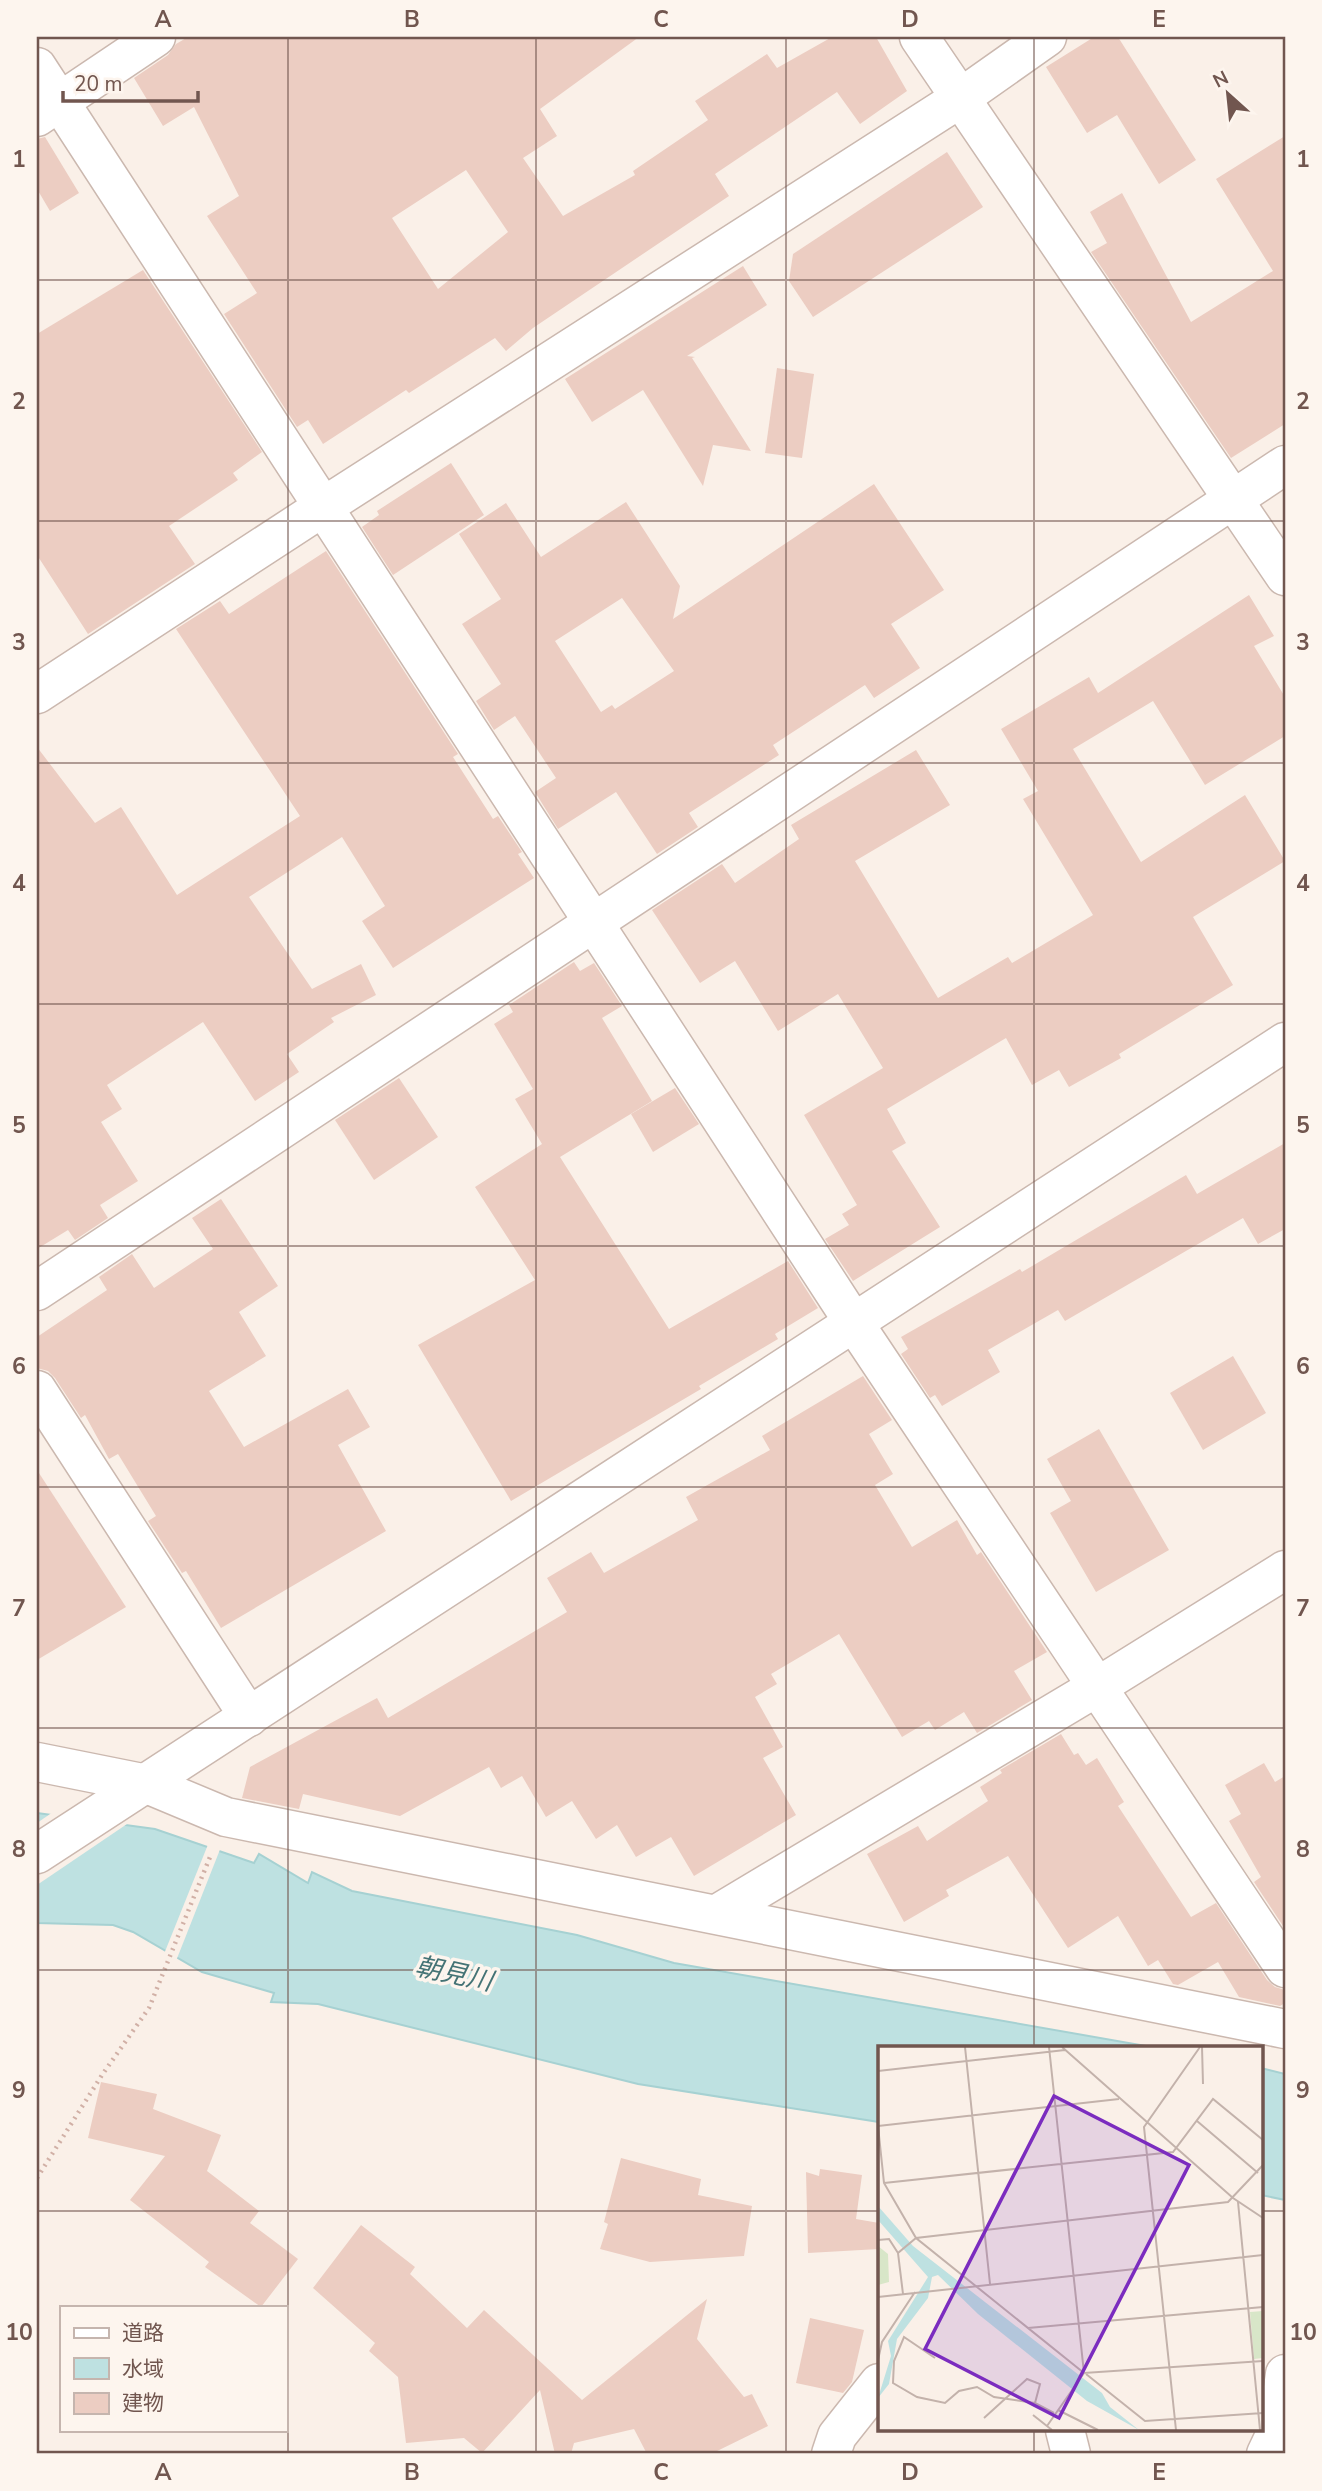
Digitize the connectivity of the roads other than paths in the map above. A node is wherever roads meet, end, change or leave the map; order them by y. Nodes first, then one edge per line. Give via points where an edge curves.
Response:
1 (156, 37) edge
2 (919, 37) edge
3 (1047, 37) edge
4 (37, 67) edge
5 (959, 99) junction
6 (48, 109) edge
7 (1285, 465) edge
8 (1235, 498) junction
9 (323, 507) junction
10 (1285, 576) edge
11 (37, 694) edge
12 (593, 923) junction
13 (1285, 1042) edge
14 (37, 1291) edge
15 (854, 1323) junction
16 (37, 1390) edge
17 (1285, 1570) edge
18 (1097, 1687) junction
19 (249, 1717) junction
20 (37, 1762) edge
21 (132, 1792) junction
22 (37, 1854) edge
23 (717, 1914) junction
24 (1285, 1968) edge
25 (1285, 2029) edge
26 (1285, 2374) edge
27 (878, 2384) edge
28 (1066, 2432) edge
29 (1276, 2439) edge
30 (831, 2454) edge
31 (1071, 2454) edge

1 - 6 street
2 - 5 street
3 - 5 street
4 - 6 street
5 - 8 street
5 - 9 street
6 - 9 street
7 - 8 street
8 - 10 street
8 - 12 street
9 - 11 street
9 - 12 street
12 - 14 street
12 - 15 street
13 - 15 street
15 - 18 street
15 - 19 street
16 - 19 street
17 - 18 street
18 - 23 street
18 - 24 street
19 - 21 street
20 - 21 street
21 - 22 street
21 - 23 street via 226,1817
23 - 25 street
26 - 29 street
27 - 30 street via 837,2437
28 - 31 street

